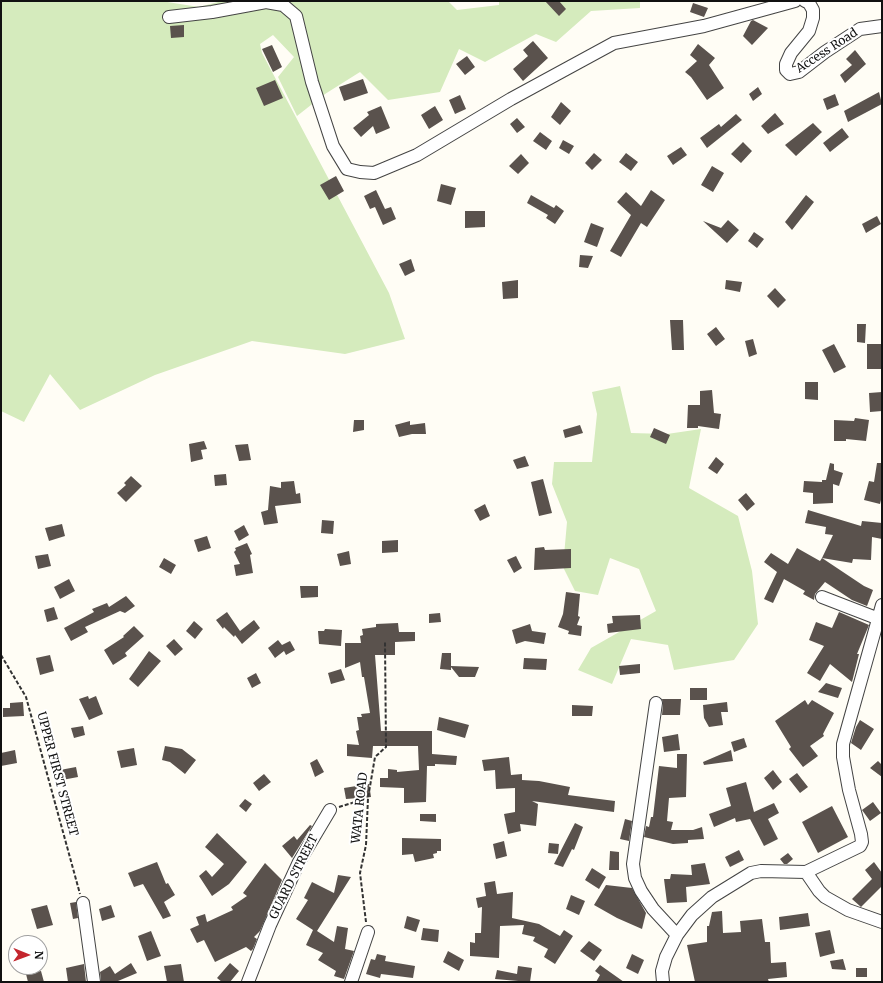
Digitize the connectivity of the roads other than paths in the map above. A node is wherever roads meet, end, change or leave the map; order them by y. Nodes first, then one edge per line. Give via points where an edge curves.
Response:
1 (795, 1) edge
2 (805, 1) edge
3 (169, 17) dead end
4 (882, 26) edge
5 (822, 597) dead end
6 (882, 605) edge
7 (879, 619) junction
8 (656, 703) dead end
9 (330, 810) road end
10 (806, 872) junction
11 (83, 903) road end
12 (882, 922) edge
13 (368, 932) road end
14 (677, 935) junction
15 (94, 982) edge
16 (248, 982) edge
17 (351, 982) edge
18 (663, 982) edge

1 - 3 street via 704,26 614,43 511,99 417,155 374,172 360,172 347,168 333,146 312,82 296,16 284,4 266,2
2 - 4 street, Access Road via 813,10 813,18 809,31 791,53 786,64 790,74 799,72 860,29
5 - 7 street
6 - 7 street
7 - 10 street via 842,744 846,775 862,842 860,846
8 - 14 street via 633,864 635,878 641,891 653,909
9 - 16 street, GUARD STREET via 299,862 270,925
10 - 12 street via 825,897 848,910
10 - 14 street via 751,873 712,897 692,915
11 - 15 street
13 - 17 street
14 - 18 street via 666,957 662,971

